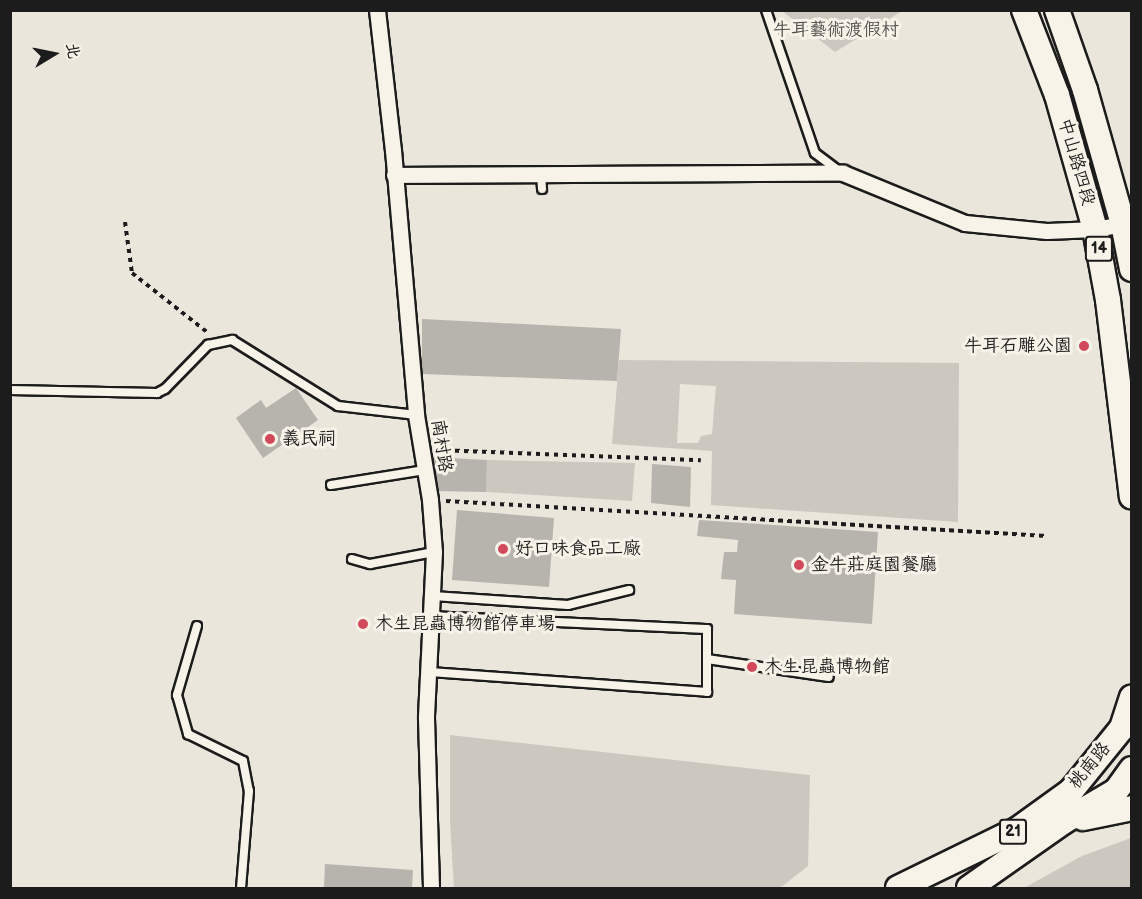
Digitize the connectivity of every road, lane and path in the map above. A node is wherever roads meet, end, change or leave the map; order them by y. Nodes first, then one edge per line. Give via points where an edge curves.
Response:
1 (377, 10) edge
2 (766, 10) edge
3 (1024, 10) edge
4 (1057, 10) edge
5 (843, 173) junction
6 (394, 175) junction
7 (125, 222) dead end
8 (1124, 224) junction
9 (1095, 229) junction
10 (1131, 269) edge
11 (220, 342) junction
12 (10, 390) edge
13 (416, 415) junction
14 (422, 449) junction
15 (700, 460) dead end
16 (425, 470) junction
17 (331, 484) dead end
18 (1131, 497) edge
19 (430, 500) junction
20 (1047, 536) dead end
21 (434, 552) junction
22 (352, 559) dead end
23 (629, 590) dead end
24 (433, 596) junction
25 (433, 616) junction
26 (197, 626) dead end
27 (707, 659) junction
28 (430, 672) junction
29 (829, 677) dead end
30 (1131, 698) edge
31 (1127, 730) edge
32 (1106, 748) junction
33 (1131, 759) edge
34 (1131, 769) edge
35 (1131, 808) edge
36 (1063, 822) junction
37 (241, 888) edge
38 (431, 888) edge
39 (898, 888) edge
40 (969, 888) edge

1 - 6 street, 南村路
2 - 5 lane via 815,153
3 - 9 main road, 中山路四段 / 14 via 1057,95
4 - 8 main road, 中山路四段 / 14
5 - 6 street via 542,182
5 - 9 street via 965,224 1047,231
6 - 13 street, 南村路
7 - 11 path via 132,273
8 - 9 street
8 - 10 main road, 中山路四段 / 14
9 - 18 main road, 中山路四段 / 14 via 1108,300
11 - 12 lane via 207,345 157,393
11 - 13 lane via 232,340 338,406
13 - 14 street, 南村路
14 - 15 path
14 - 16 street, 南村路
16 - 17 lane
16 - 19 street, 南村路
19 - 20 path
19 - 21 street, 南村路
21 - 22 lane via 370,564
21 - 24 street, 南村路
23 - 24 lane via 568,604
24 - 25 street, 南村路
25 - 27 lane via 707,629
25 - 28 street, 南村路 via 424,654
26 - 37 lane via 177,695 188,734 243,761 249,791
27 - 28 lane via 707,692
27 - 29 lane
28 - 38 street, 南村路 via 426,718
30 - 31 main road
31 - 32 main road, 桃南路 / 21
32 - 33 main road
32 - 39 main road, 桃南路 / 21 via 1071,791 1017,830
34 - 36 main road, 桃南路 / 21 via 1116,792
35 - 36 main road
36 - 40 main road, 桃南路 / 21

